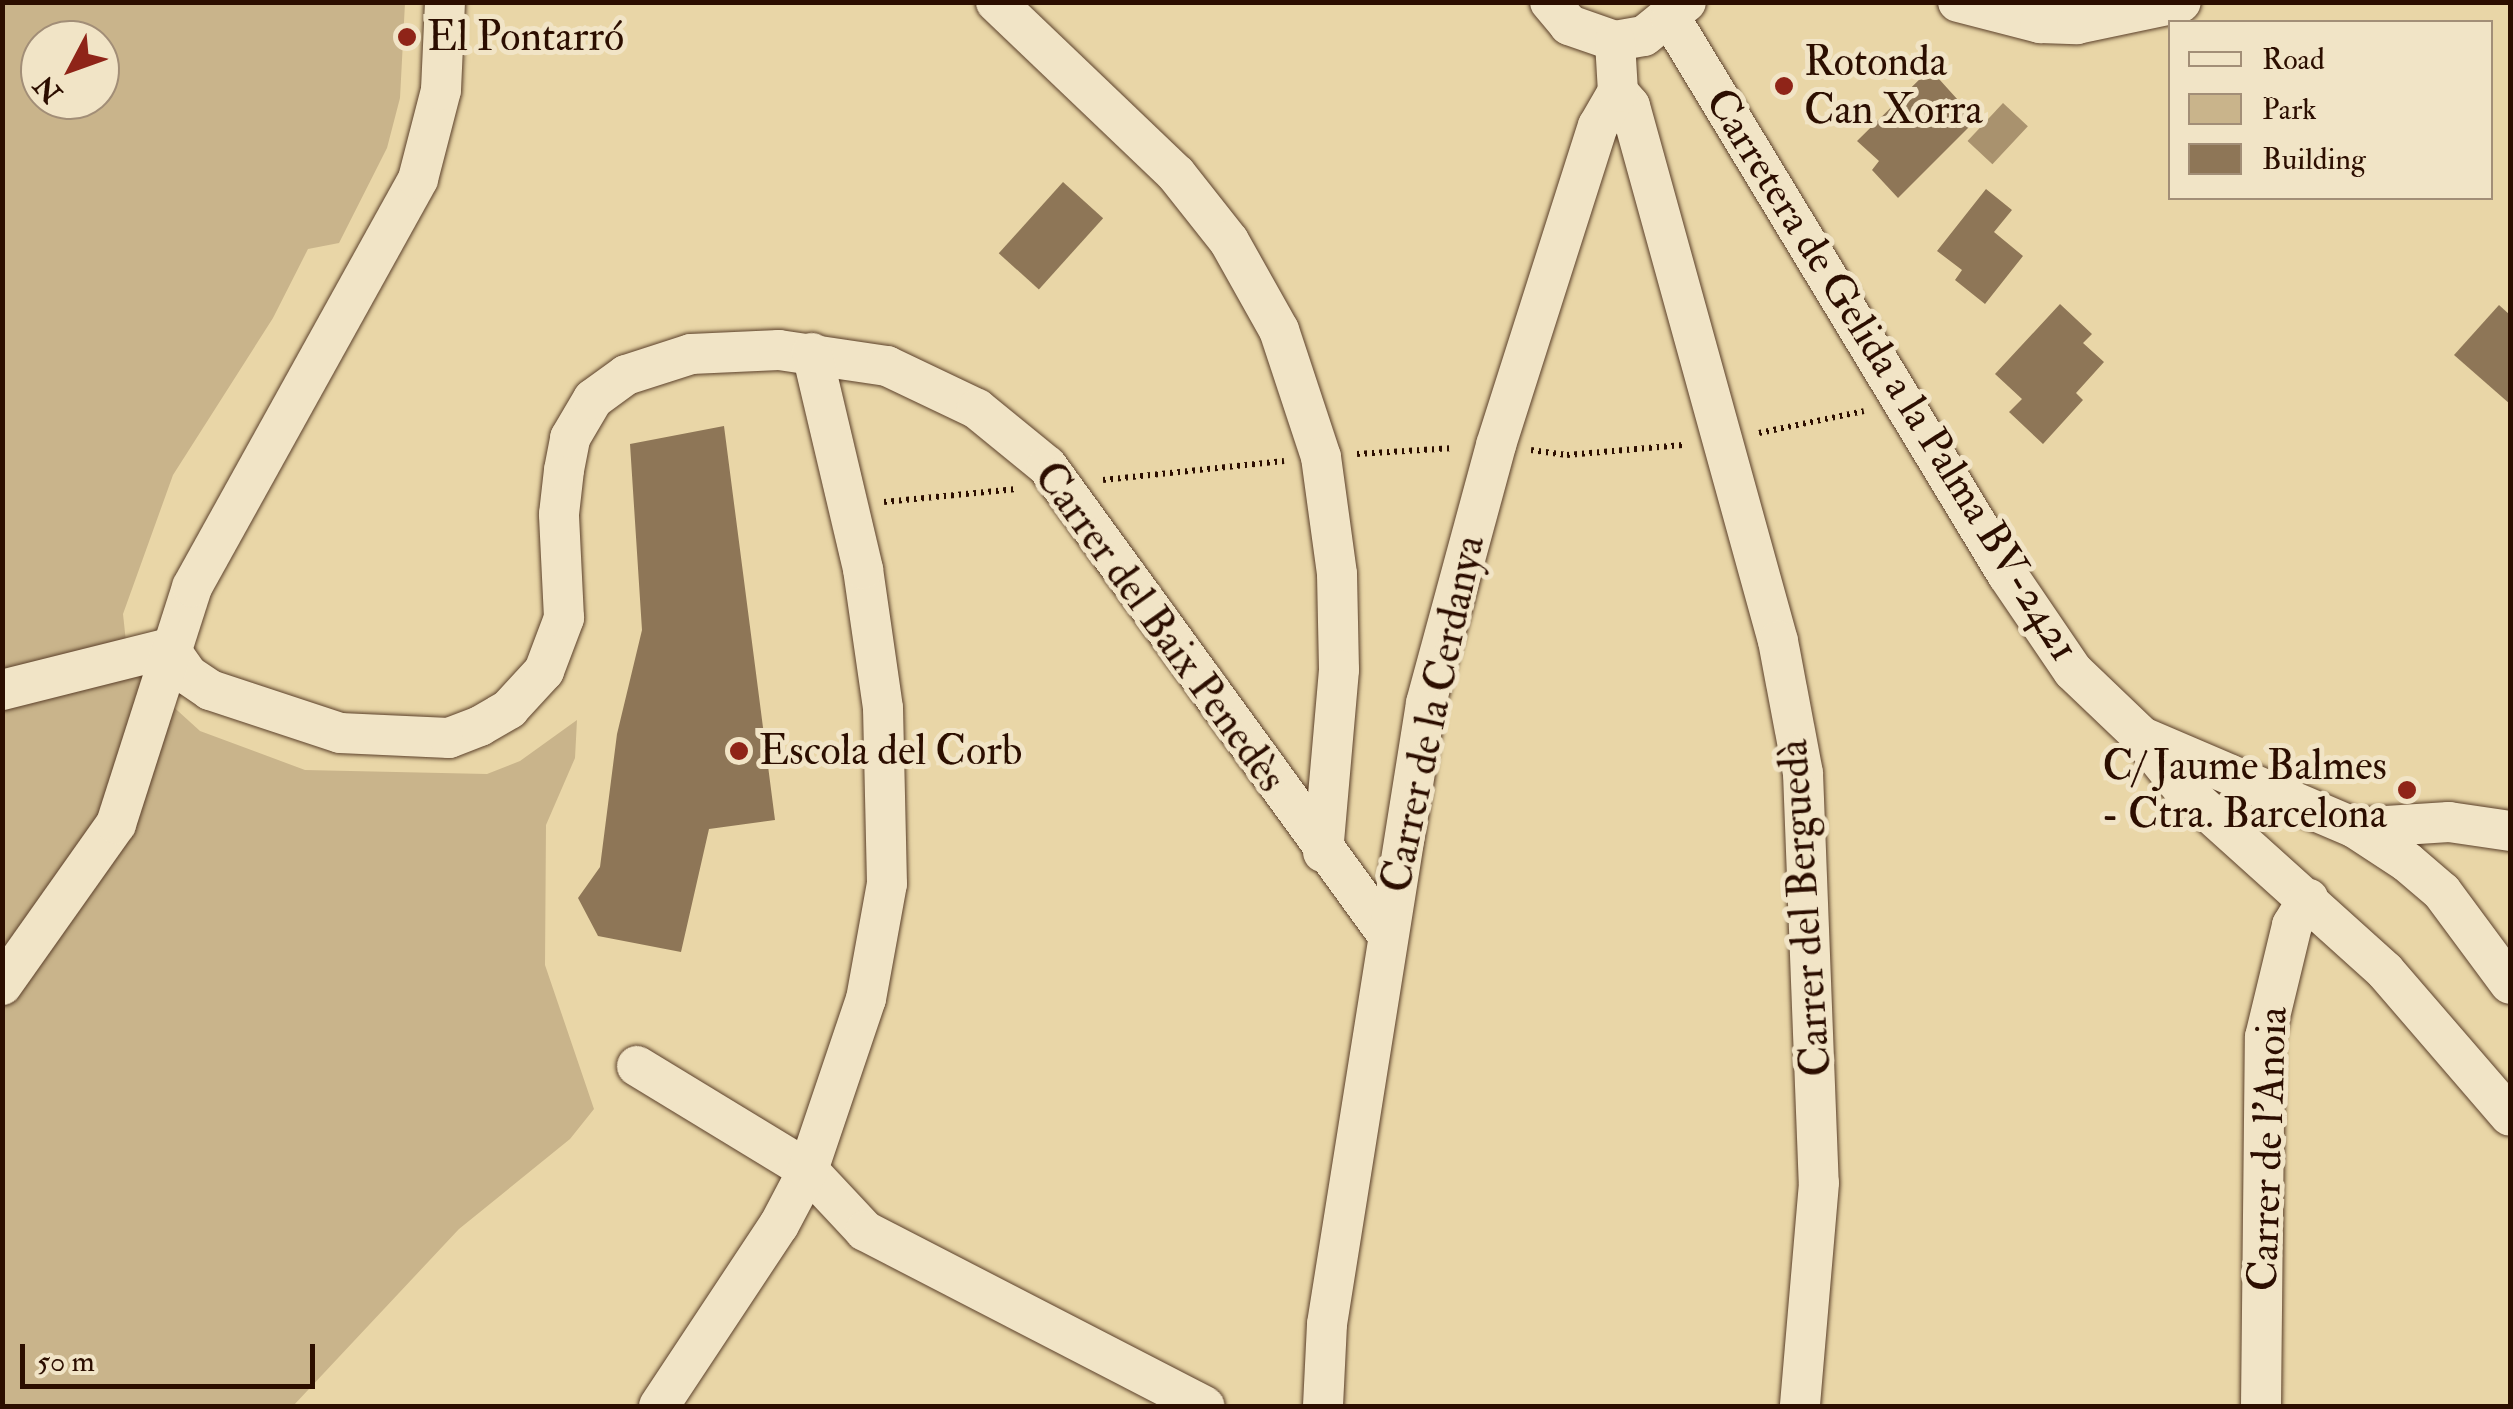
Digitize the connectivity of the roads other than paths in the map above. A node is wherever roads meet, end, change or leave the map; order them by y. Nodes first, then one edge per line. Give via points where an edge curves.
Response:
1 (445, 2) edge
2 (996, 2) edge
3 (1550, 2) edge
4 (1958, 2) edge
5 (2181, 2) edge
6 (1678, 11) edge
7 (1615, 42) junction
8 (1616, 116) junction
9 (812, 354) junction
10 (169, 648) junction
11 (2, 690) edge
12 (2142, 737) junction
13 (2355, 828) junction
14 (2496, 830) edge
15 (1323, 852) junction
16 (2442, 892) junction
17 (2308, 899) junction
18 (1386, 934) junction
19 (2, 984) edge
20 (2510, 984) edge
21 (637, 1066) dead end
22 (2510, 1116) edge
23 (808, 1170) junction
24 (659, 1406) edge
25 (1204, 1406) edge
26 (1323, 1406) edge
27 (1800, 1406) edge
28 (2260, 1406) edge

1 - 10 street via 441,90 418,179 192,586
2 - 15 street via 1176,174 1229,241 1279,330 1321,457 1337,574 1339,670
3 - 7 street via 1569,24
4 - 5 street via 2040,23 2077,24
6 - 7 street via 1644,36
6 - 12 street, Carretera de Gelida a la Palma BV-2421 via 2038,624 2111,712
7 - 8 street, Carrer de la Cerdanya
8 - 18 street, Carrer de la Cerdanya via 1496,446 1426,703
8 - 27 street, Carrer del Berguedà via 1778,640 1803,774 1819,1183
9 - 10 street, Carrer del Baix Penedès via 691,354 626,374 593,399 570,438 558,514 564,618 544,671 509,709 480,726 449,738 340,733 210,690 188,676
9 - 15 street, Carrer del Baix Penedès via 886,366 930,382 1008,430 1062,485
9 - 23 street via 851,505 883,708 888,884 866,999
10 - 11 street
10 - 19 street via 116,824
12 - 13 street, Carretera de Gelida a la Palma BV-2421
12 - 17 street via 2183,789
13 - 14 street via 2449,822
13 - 16 street, Carretera de Gelida a la Palma BV-2421
14 - 16 street via 2450,860
15 - 18 street, Carrer del Baix Penedès
16 - 20 street, Carretera de Gelida a la Palma BV-2421
17 - 22 street via 2385,972
17 - 28 street, Carrer de l'Anoia via 2292,925 2265,1037
18 - 26 street, Carrer de la Cerdanya via 1327,1324
21 - 23 street
23 - 24 street
23 - 25 street via 864,1230

